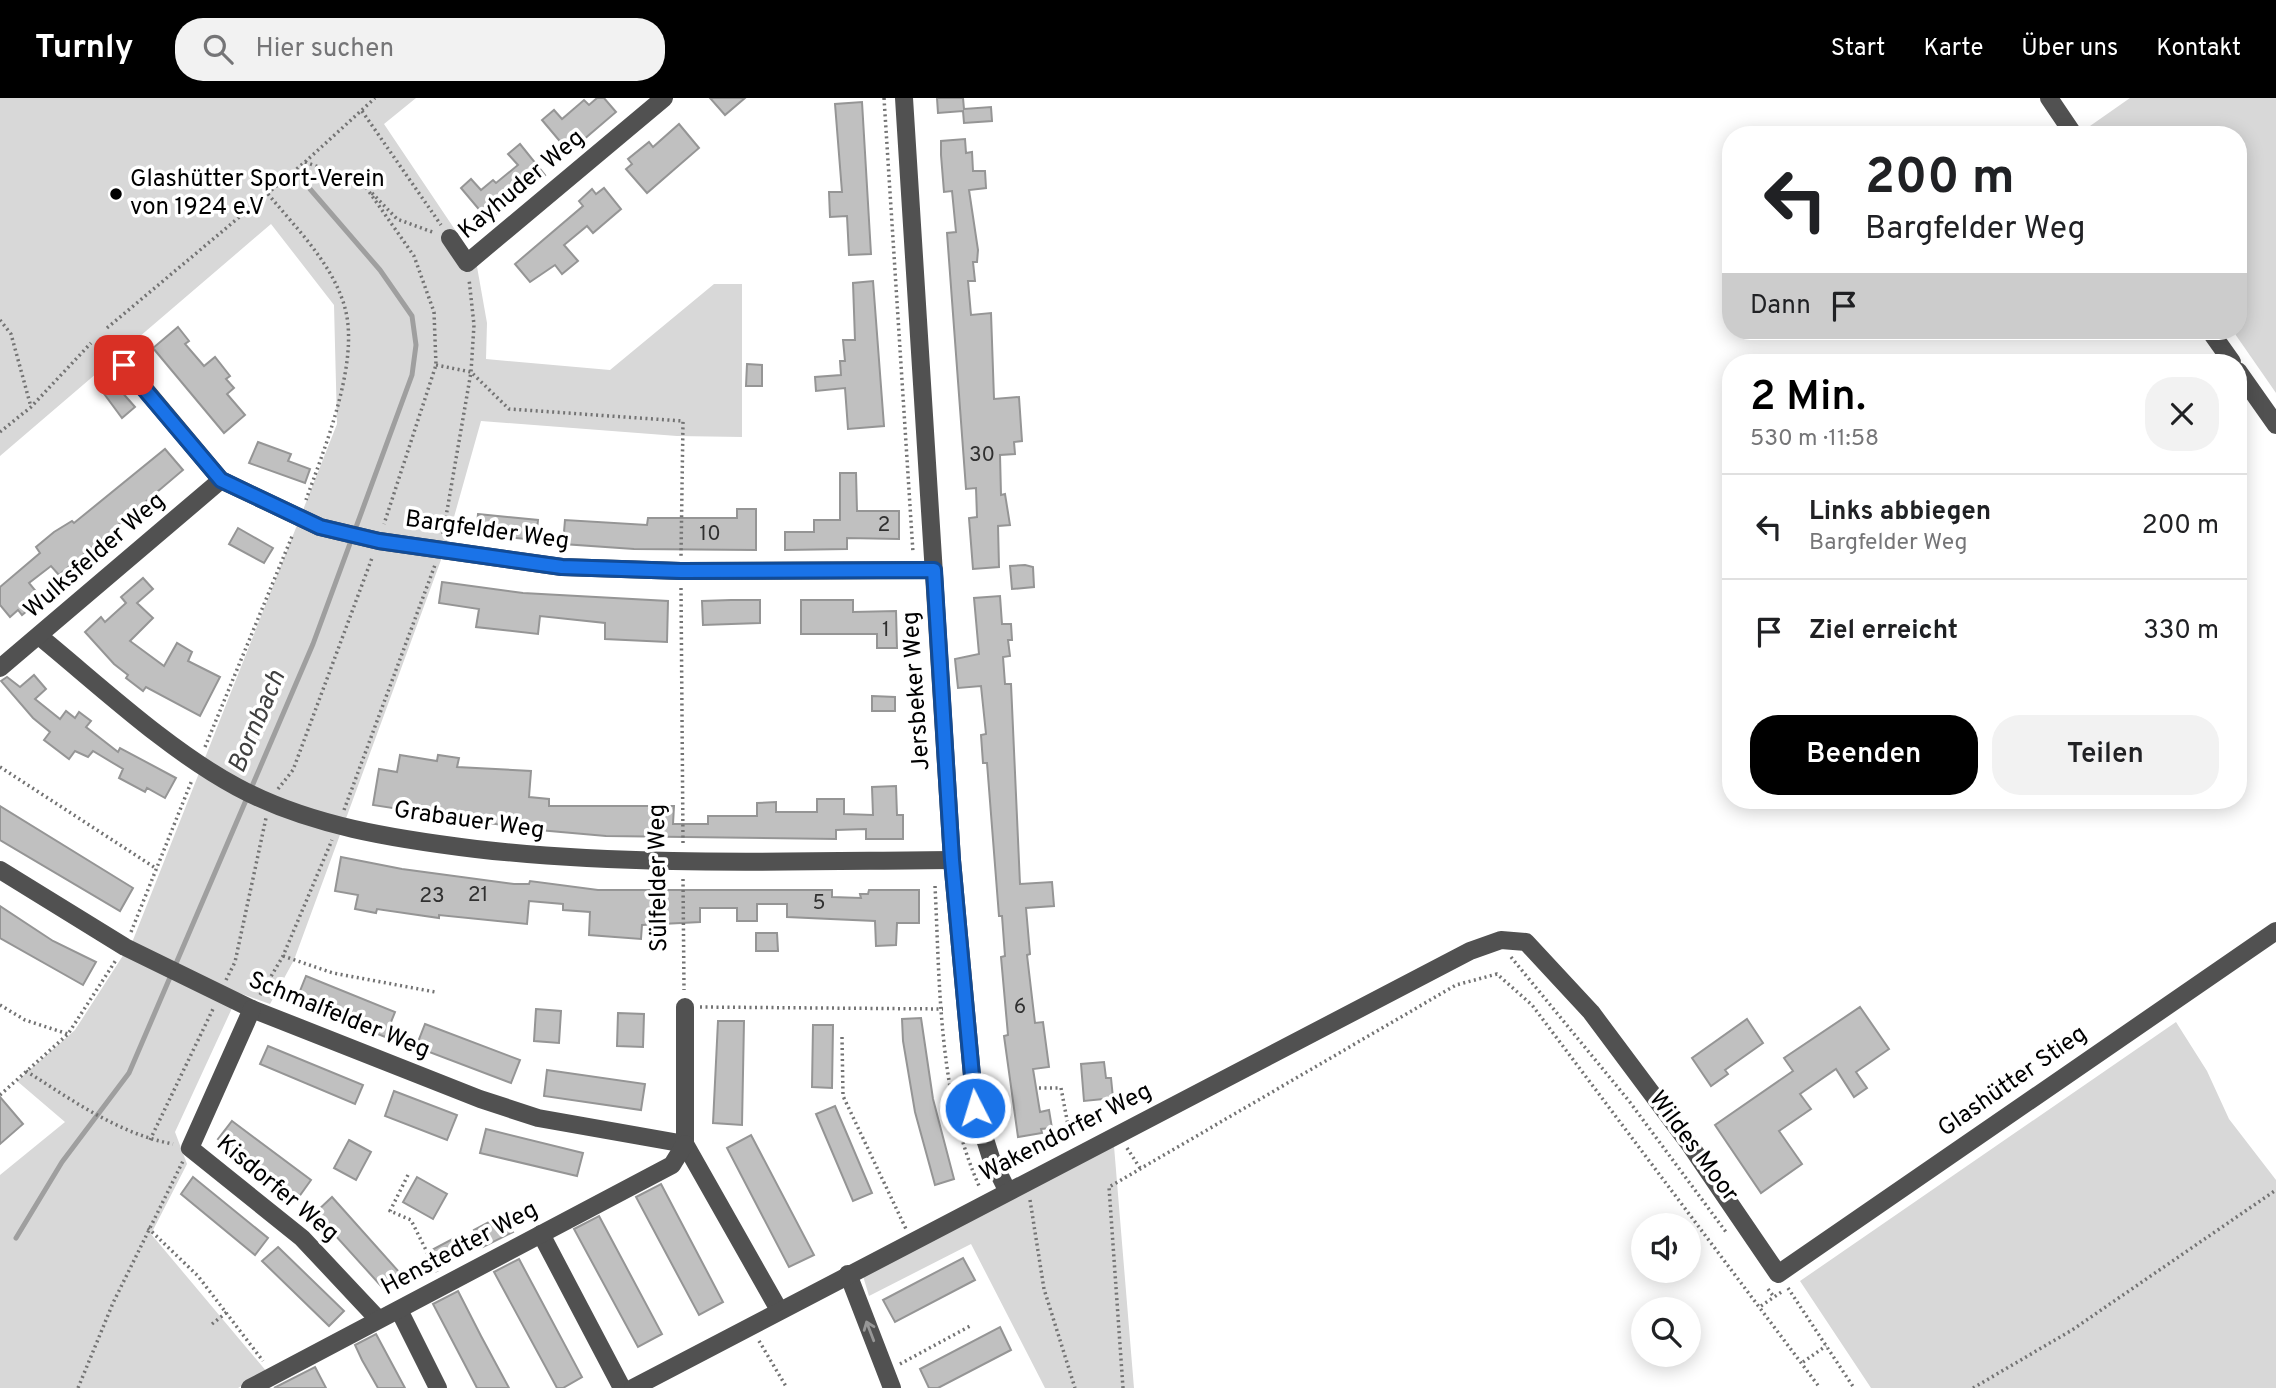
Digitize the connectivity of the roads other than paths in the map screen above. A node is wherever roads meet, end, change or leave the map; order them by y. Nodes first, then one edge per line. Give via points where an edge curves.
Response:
1 (664, 98) edge
2 (904, 98) edge
3 (2049, 98) edge
4 (2068, 126) edge
5 (450, 239) road end
6 (101, 343) road end
7 (2247, 384) edge
8 (2276, 425) edge
9 (221, 480) junction
10 (934, 570) junction
11 (39, 636) junction
12 (0, 668) edge
13 (952, 860) junction
14 (0, 870) edge
15 (2276, 931) edge
16 (1526, 942) joint
17 (685, 1007) road end
18 (252, 1009) junction
19 (685, 1144) junction
20 (1007, 1190) junction
21 (541, 1234) junction
22 (848, 1274) junction
23 (1772, 1280) joint
24 (399, 1310) junction
25 (779, 1310) junction
26 (378, 1319) junction
27 (889, 1380) edge
28 (255, 1387) edge
29 (438, 1388) edge
30 (622, 1388) edge
31 (633, 1388) edge

1 - 5 street, Kayhuder Weg via 467,263
2 - 10 street, Jersbeker Weg
3 - 4 street
6 - 9 street, Bargfelder Weg
7 - 8 street
9 - 10 street, Bargfelder Weg via 299,519 343,533 562,567
9 - 11 street, Wulksfelder Weg
10 - 13 street, Jersbeker Weg
11 - 12 street, Wulksfelder Weg
11 - 13 street, Grabauer Weg via 237,787 338,825 432,844 554,858
13 - 20 street, Jersbeker Weg via 975,1108
14 - 18 street, Schmalfelder Weg via 160,967
15 - 23 street, Glashütter Stieg
16 - 20 street, Wakendorfer Weg via 1501,940 1470,951
16 - 23 street, Wildes Moor via 1591,1012 1688,1142
17 - 19 street
18 - 19 street, Schmalfelder Weg via 538,1118
18 - 26 street, Kisdorfer Weg via 190,1148 302,1238
19 - 21 street, Henstedter Weg via 673,1164
19 - 25 street
20 - 22 street, Wakendorfer Weg
21 - 24 street, Henstedter Weg
21 - 30 street
22 - 25 street, Wakendorfer Weg
27 -> 22 street
24 - 26 street, Henstedter Weg
24 - 29 street
25 - 31 street, Wakendorfer Weg
26 - 28 street, Henstedter Weg

